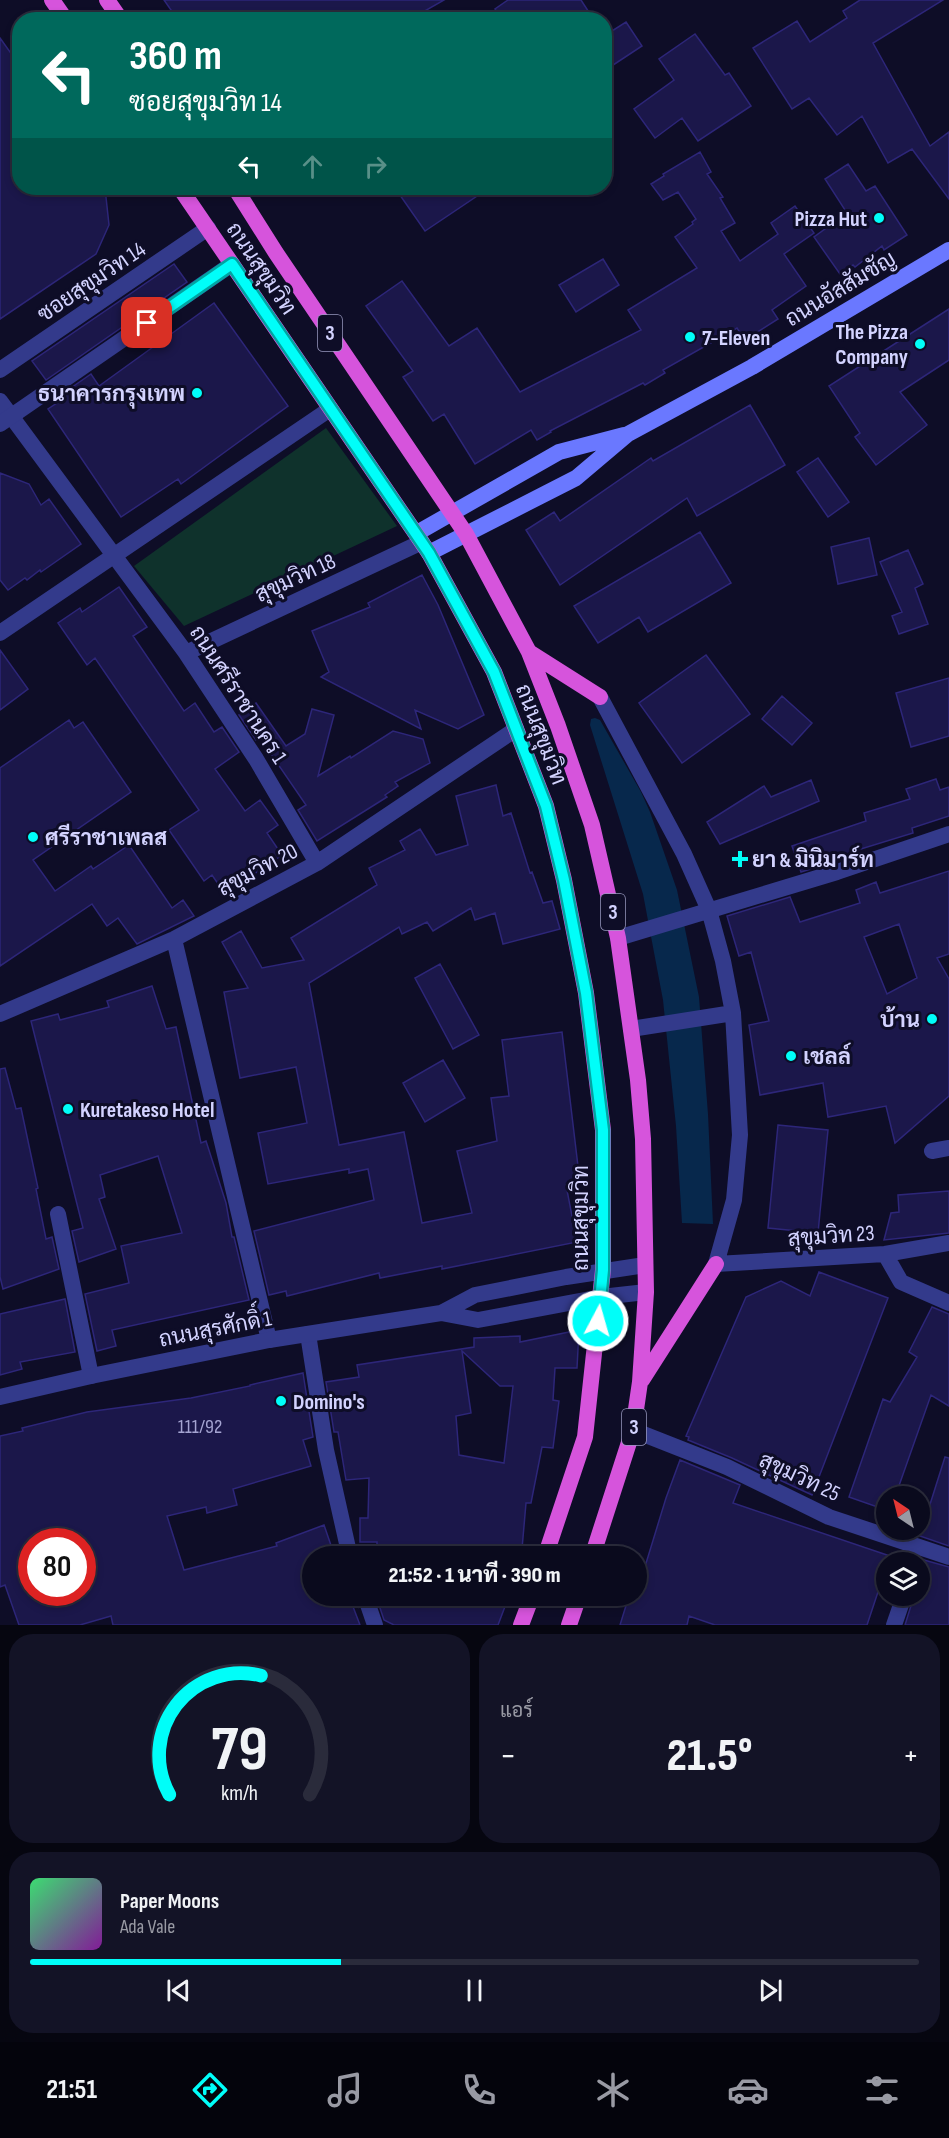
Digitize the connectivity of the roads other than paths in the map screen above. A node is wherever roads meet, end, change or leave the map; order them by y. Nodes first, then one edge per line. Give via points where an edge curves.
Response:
1 (185, 195) edge
2 (239, 195) edge
3 (208, 228) junction
4 (949, 250) edge
5 (232, 264) junction
6 (0, 370) edge
7 (0, 402) edge
8 (330, 409) junction
9 (5, 420) edge
10 (628, 434) junction
11 (452, 513) junction
12 (466, 534) junction
13 (423, 542) junction
14 (114, 556) junction
15 (0, 633) edge
16 (529, 652) junction
17 (186, 653) junction
18 (600, 697) joint
19 (516, 729) junction
20 (949, 834) edge
21 (316, 863) junction
22 (709, 910) junction
23 (618, 938) junction
24 (174, 939) junction
25 (733, 1013) junction
26 (0, 1014) edge
27 (631, 1029) junction
28 (949, 1148) edge
29 (932, 1151) dead end
30 (58, 1214) dead end
31 (949, 1243) edge
32 (885, 1254) junction
33 (716, 1264) junction
34 (645, 1265) junction
35 (603, 1270) junction
36 (646, 1292) junction
37 (601, 1297) junction
38 (949, 1304) edge
39 (441, 1313) junction
40 (308, 1334) junction
41 (269, 1340) junction
42 (91, 1376) junction
43 (640, 1382) junction
44 (0, 1397) edge
45 (633, 1430) junction
46 (348, 1546) edge
47 (549, 1546) edge
48 (596, 1546) edge
49 (909, 1552) edge
50 (930, 1556) edge
51 (949, 1557) edge
52 (368, 1606) edge
53 (528, 1606) edge
54 (576, 1606) edge
55 (901, 1606) edge
56 (375, 1625) edge
57 (521, 1625) edge
58 (569, 1625) edge
59 (894, 1625) edge

1 - 3 highway, ถนนสุขุมวิท / 3
2 - 11 highway, ถนนสุขุมวิท / 3
3 - 5 highway, ถนนสุขุมวิท / 3
3 - 6 street, ซอยสุขุมวิท 14
4 - 10 main road, ถนนอัสสัมชัญ via 753,367
5 - 8 highway, ถนนสุขุมวิท / 3
5 - 9 street
7 - 9 street, ถนนศรีราชานคร 1
8 - 13 highway, ถนนสุขุมวิท / 3
8 - 14 street
9 - 14 street, ถนนศรีราชานคร 1
10 - 11 main road, ถนนอัสสัมชัญ via 559,452
10 - 12 main road, ถนนอัสสัมชัญ via 576,478
11 - 12 highway, ถนนสุขุมวิท / 3
11 - 13 main road, ถนนอัสสัมชัญ
12 - 13 main road, ถนนอัสสัมชัญ
12 - 16 highway, ถนนสุขุมวิท / 3
13 - 17 street, สุขุมวิท 18
13 - 19 highway, ถนนสุขุมวิท / 3 via 494,672
14 - 15 street
14 - 17 street, ถนนศรีราชานคร 1
16 - 18 highway
16 - 23 highway, ถนนสุขุมวิท / 3 via 592,825
17 - 21 street, ถนนศรีราชานคร 1 via 256,759
18 - 22 street via 684,854
19 - 21 street, สุขุมวิท 20
19 - 35 highway, ถนนสุขุมวิท / 3 via 546,806 586,993 603,1130
20 - 22 street
21 - 24 street, สุขุมวิท 20
22 - 23 street
22 - 25 street
23 - 27 highway, ถนนสุขุมวิท / 3
24 - 26 street, สุขุมวิท 20
24 - 41 street
25 - 27 street
25 - 33 street via 740,1135 734,1200
27 - 34 highway, ถนนสุขุมวิท / 3 via 643,1139
28 - 29 street
30 - 42 street
31 - 32 street, สุขุมวิท 23
32 - 33 street, สุขุมวิท 23
32 - 38 street via 901,1282
33 - 43 highway
34 - 35 street, ถนนสุรศักดิ์ 1
34 - 36 highway, ถนนสุขุมวิท / 3
35 - 37 highway, ถนนสุขุมวิท / 3
35 - 39 street, ถนนสุรศักดิ์ 1 via 476,1295
36 - 37 street, ถนนสุรศักดิ์ 1
36 - 43 highway, ถนนสุขุมวิท / 3
37 - 39 street, ถนนสุรศักดิ์ 1 via 478,1320
37 - 47 highway, ถนนสุขุมวิท / 3 via 585,1437
39 - 40 street, ถนนสุรศักดิ์ 1
40 - 41 street, ถนนสุรศักดิ์ 1
40 - 46 street via 326,1450
41 - 42 street, ถนนสุรศักดิ์ 1
42 - 44 street, ถนนสุรศักดิ์ 1
43 - 45 highway, ถนนสุขุมวิท / 3
45 - 48 highway, ถนนสุขุมวิท / 3
45 - 49 street, สุขุมวิท 25 via 727,1467
50 - 51 street, สุขุมวิท 25
52 - 56 street
53 - 57 highway
54 - 58 highway
55 - 59 street

